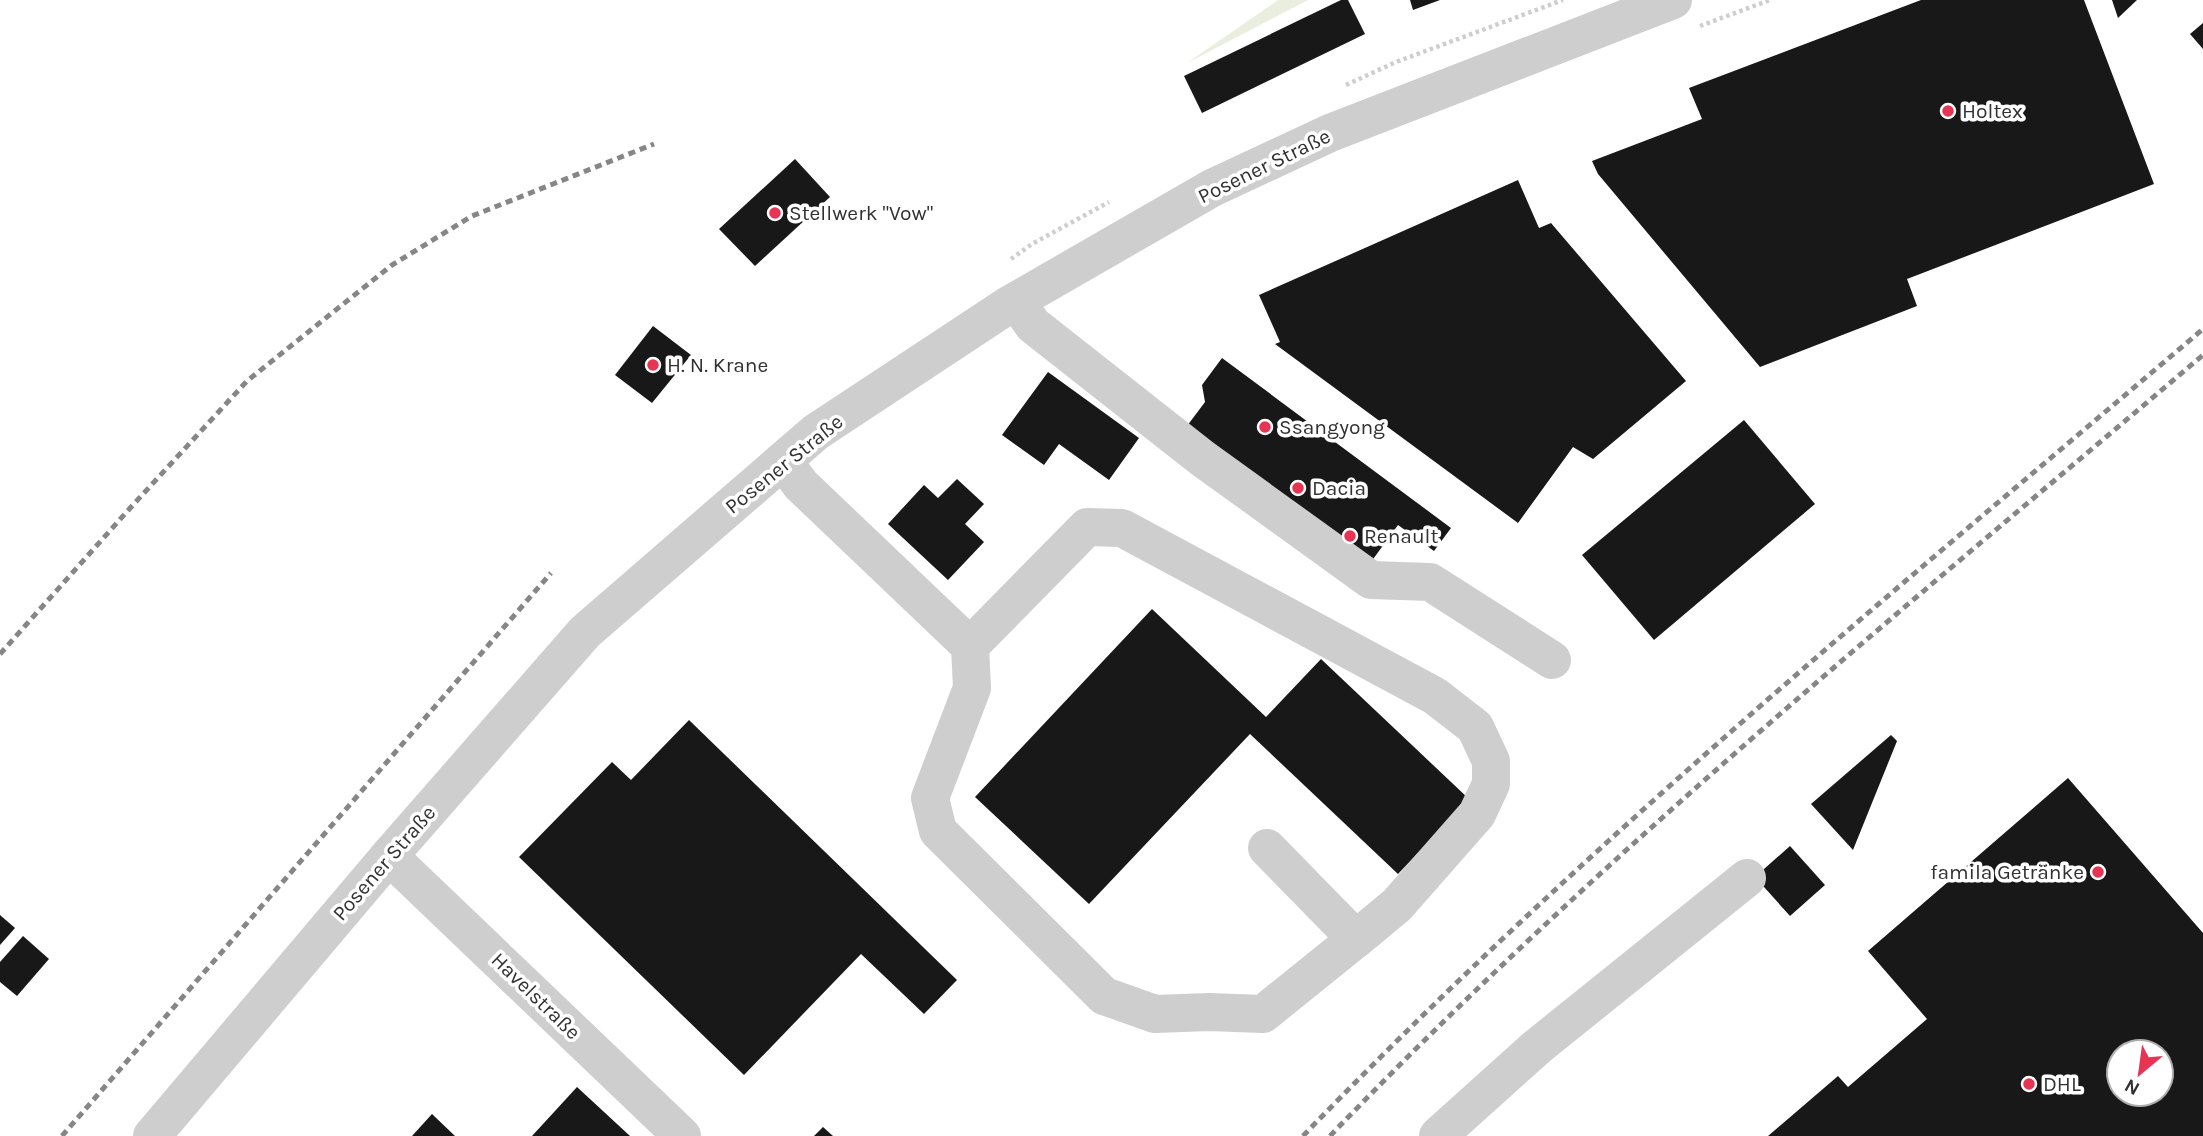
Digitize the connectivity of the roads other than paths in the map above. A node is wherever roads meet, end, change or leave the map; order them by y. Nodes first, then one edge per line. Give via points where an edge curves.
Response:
1 (1681, 15) edge
2 (1016, 301) junction
3 (783, 461) junction
4 (970, 646) junction
5 (1552, 660) dead end
6 (1267, 848) dead end
7 (389, 856) junction
8 (1747, 878) dead end
9 (1356, 939) junction
10 (152, 1136) edge
11 (682, 1136) edge
12 (1438, 1136) edge

1 - 2 street, Posener Straße via 1330,133 1212,188
2 - 3 street, Posener Straße via 816,432
2 - 5 street via 1033,325 1202,458 1371,580 1430,582
3 - 4 street via 801,485
3 - 7 street, Posener Straße via 585,632
4 - 9 street via 972,688 930,798 938,831 1104,996 1155,1014 1263,1014
4 - 9 street via 1087,527 1122,528 1435,696 1475,727 1491,761 1491,784 1477,814 1397,905
6 - 9 street
7 - 10 street, Posener Straße
7 - 11 street, Havelstraße
8 - 12 street via 1537,1047

